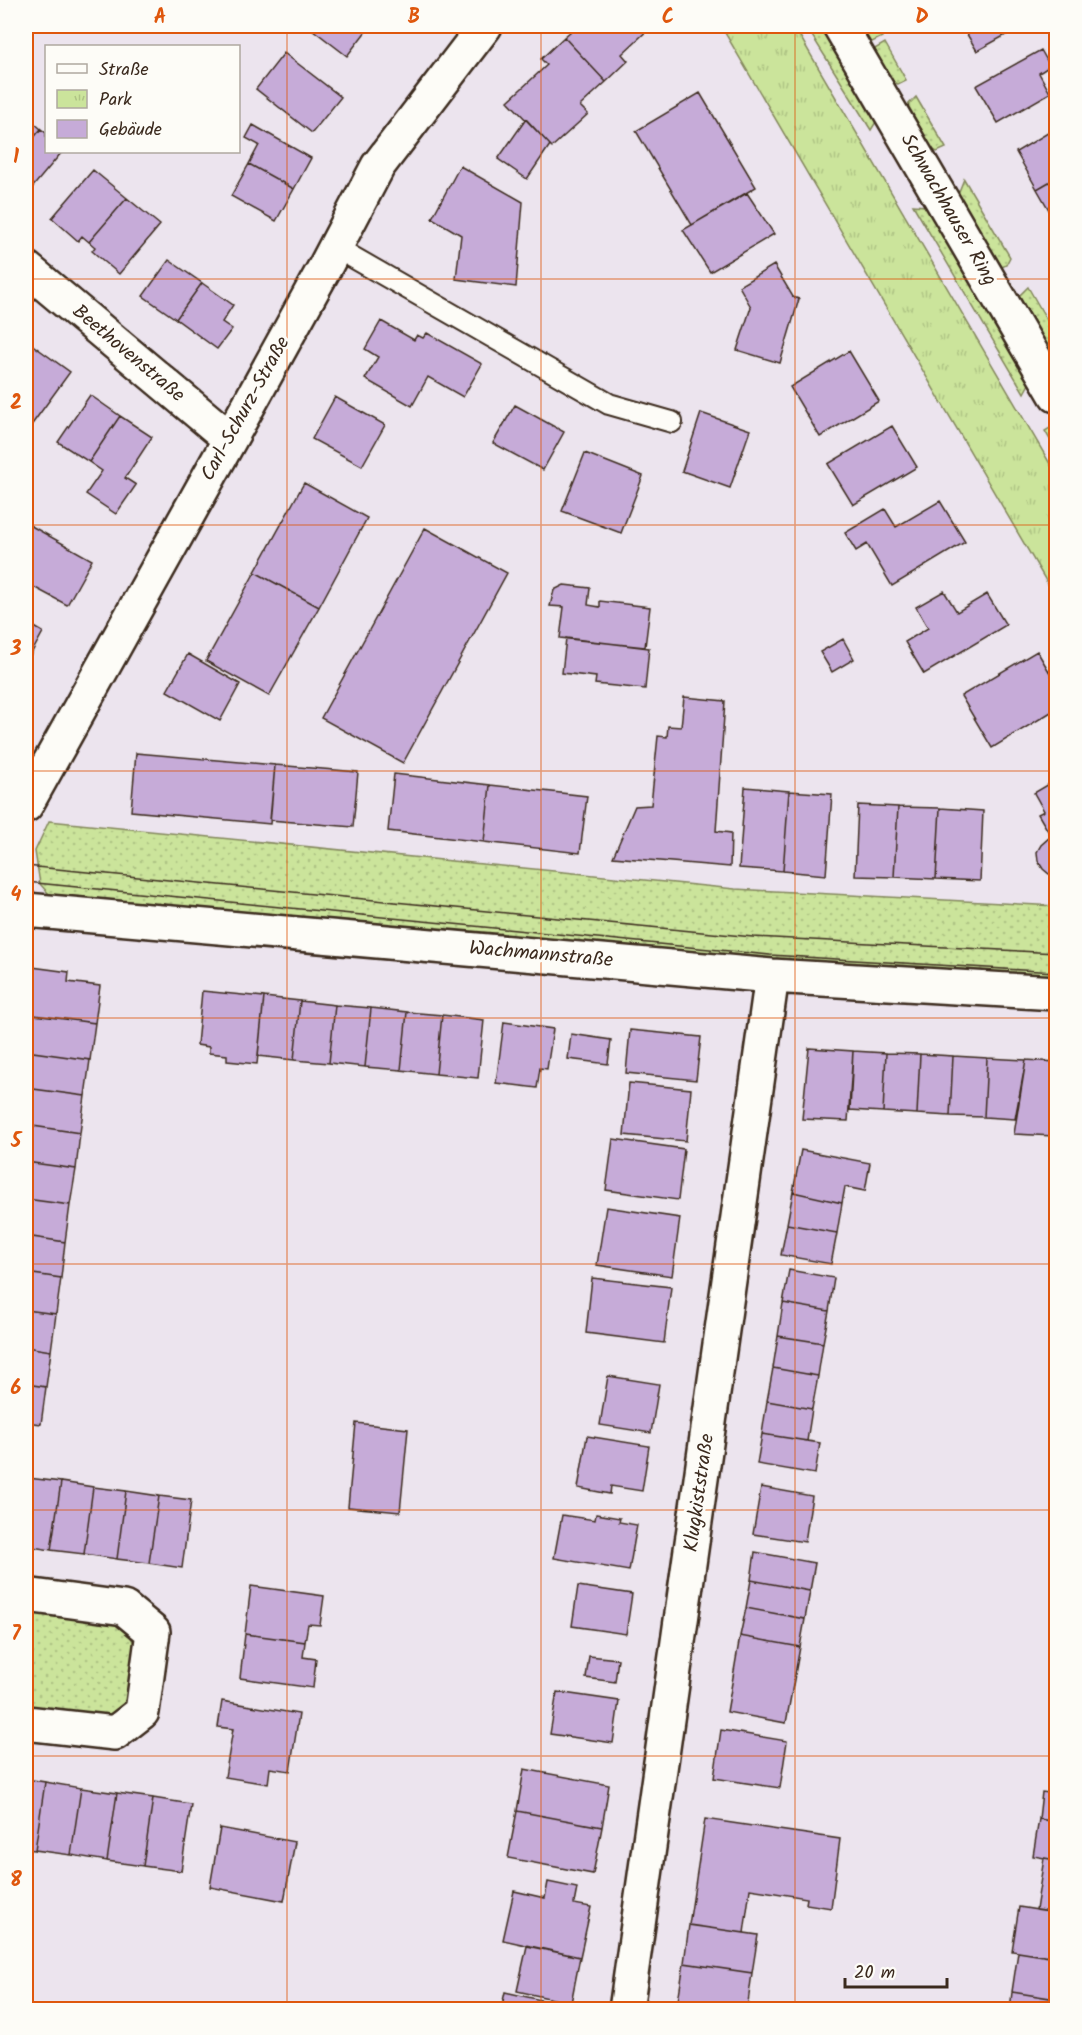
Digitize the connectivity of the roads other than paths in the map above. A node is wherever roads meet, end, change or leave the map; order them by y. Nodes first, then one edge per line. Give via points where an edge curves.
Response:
1 (485, 26) edge
2 (840, 26) edge
3 (335, 247) junction
4 (26, 268) edge
5 (1056, 395) edge
6 (672, 422) dead end
7 (230, 439) junction
8 (26, 805) edge
9 (26, 910) edge
10 (772, 976) junction
11 (1056, 993) edge
12 (26, 1595) edge
13 (26, 1723) edge
14 (626, 2010) edge

1 - 3 street, Carl-Schurz-Straße via 378,166
2 - 5 street, Schwachhauser Ring
3 - 6 lane via 609,404
3 - 7 street, Carl-Schurz-Straße
4 - 7 street, Beethovenstraße
7 - 8 street, Carl-Schurz-Straße
9 - 10 street, Wachmannstraße
10 - 11 street, Wachmannstraße
10 - 14 street, Klugkiststraße
12 - 13 street via 124,1608 153,1632 142,1712 115,1733

